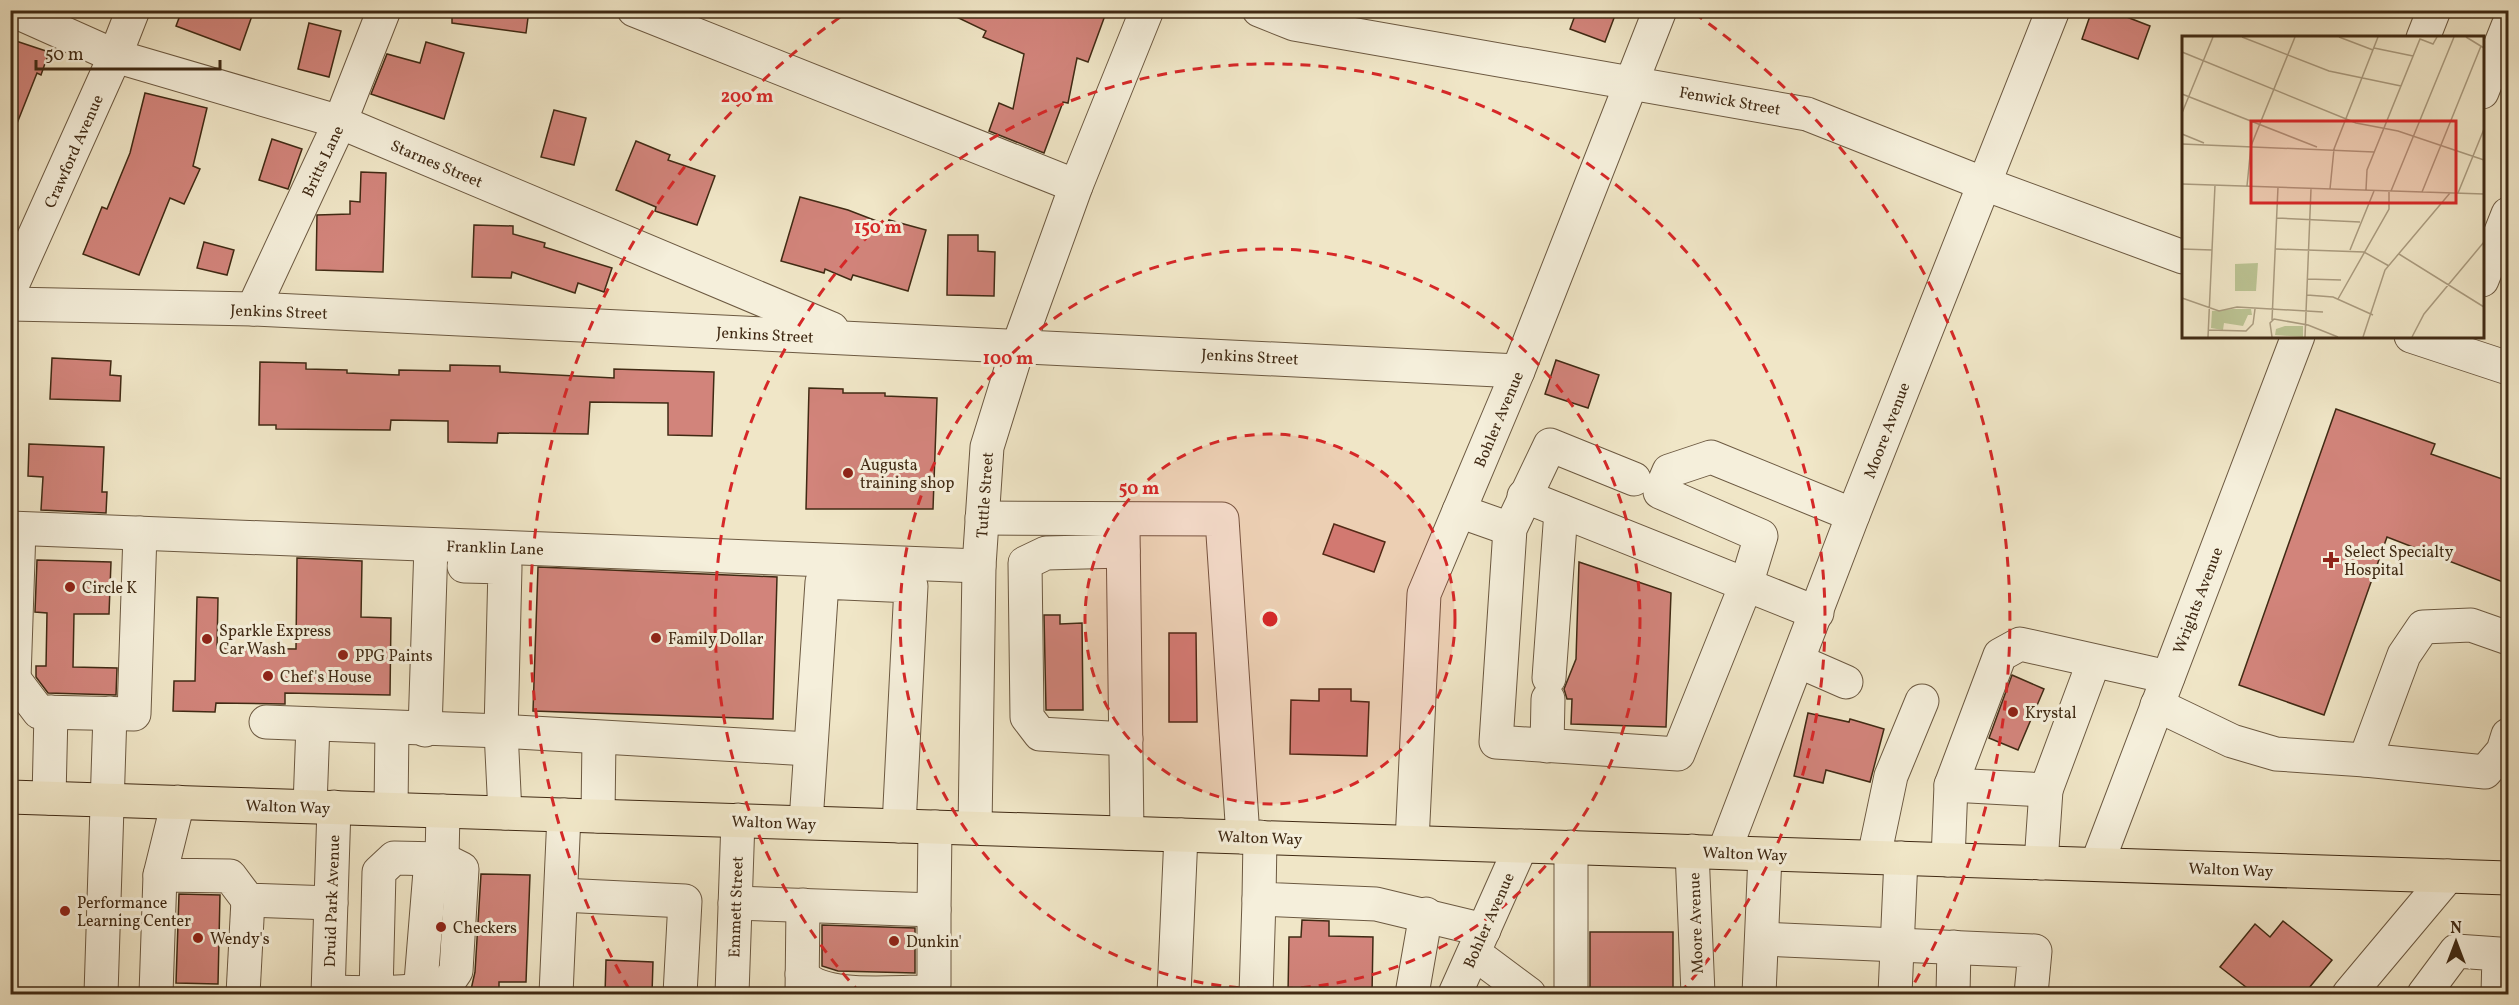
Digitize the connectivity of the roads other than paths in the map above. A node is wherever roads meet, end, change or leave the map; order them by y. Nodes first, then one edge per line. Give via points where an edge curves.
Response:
1 (12, 10) edge
2 (133, 10) edge
3 (384, 10) edge
4 (634, 10) edge
5 (1148, 10) edge
6 (1259, 10) edge
7 (1660, 10) edge
8 (2053, 10) edge
9 (2434, 10) edge
10 (2508, 26) edge
11 (2424, 36) edge
12 (115, 56) junction
13 (1631, 83) junction
14 (2483, 87) edge
15 (340, 122) junction
16 (1982, 183) junction
17 (1076, 186) junction
18 (2508, 214) edge
19 (2182, 257) edge
20 (2490, 264) edge
21 (10, 290) edge
22 (10, 304) edge
23 (253, 309) junction
24 (853, 338) junction
25 (2297, 338) edge
26 (2424, 338) edge
27 (2456, 343) edge
28 (1019, 344) junction
29 (2508, 368) edge
30 (1518, 371) junction
31 (1634, 479) dead end
32 (1524, 496) junction
33 (1459, 511) junction
34 (1561, 511) junction
35 (1853, 515) junction
36 (982, 518) junction
37 (1123, 519) junction
38 (15, 528) edge
39 (1510, 529) junction
40 (140, 533) junction
41 (1123, 551) junction
42 (430, 554) junction
43 (978, 566) junction
44 (1746, 585) junction
45 (1817, 613) junction
46 (2508, 638) edge
47 (1798, 661) junction
48 (2094, 661) junction
49 (12, 679) edge
50 (1846, 682) dead end
51 (2163, 691) junction
52 (1922, 701) dead end
53 (51, 712) junction
54 (110, 713) junction
55 (266, 722) dead end
56 (313, 724) junction
57 (392, 728) junction
58 (425, 730) junction
59 (501, 731) junction
60 (2508, 735) edge
61 (599, 738) junction
62 (1126, 739) junction
63 (1547, 746) junction
64 (809, 749) junction
65 (2365, 760) junction
66 (1951, 785) junction
67 (2046, 790) junction
68 (10, 797) edge
69 (49, 798) junction
70 (108, 800) junction
71 (178, 802) junction
72 (322, 807) junction
73 (391, 809) junction
74 (443, 811) junction
75 (505, 813) junction
76 (564, 815) junction
77 (598, 816) junction
78 (738, 820) junction
79 (806, 822) junction
80 (899, 826) junction
81 (935, 826) junction
82 (975, 828) junction
83 (1127, 833) junction
84 (1181, 835) junction
85 (1252, 837) junction
86 (1412, 842) junction
87 (1521, 846) junction
88 (1571, 848) junction
89 (1692, 851) junction
90 (1725, 852) junction
91 (1765, 855) junction
92 (1888, 858) junction
93 (436, 859) junction
94 (1948, 860) junction
95 (2041, 863) junction
96 (2097, 864) junction
97 (160, 875) junction
98 (2448, 876) junction
99 (2508, 878) edge
100 (561, 895) junction
101 (1260, 899) junction
102 (248, 900) junction
103 (331, 903) junction
104 (735, 903) junction
105 (803, 905) junction
106 (934, 910) junction
107 (1426, 914) junction
108 (1763, 939) junction
109 (1479, 941) junction
110 (1897, 945) junction
111 (1954, 947) junction
112 (802, 984) edge
113 (328, 993) edge
114 (2353, 993) edge
115 (101, 994) edge
116 (156, 994) edge
117 (243, 994) edge
118 (376, 994) edge
119 (409, 994) edge
120 (556, 994) edge
121 (680, 994) edge
122 (732, 994) edge
123 (1174, 994) edge
124 (1256, 994) edge
125 (1412, 994) edge
126 (1455, 994) edge
127 (1529, 994) edge
128 (1571, 994) edge
129 (1698, 994) edge
130 (1759, 994) edge
131 (1895, 994) edge
132 (1953, 994) edge
133 (2031, 994) edge
134 (2424, 994) edge
135 (2498, 994) edge

1 - 12 street, Starnes Street
2 - 12 street, Crawford Avenue
3 - 15 street, Britts Lane
4 - 17 street
5 - 17 street, Tuttle Street
6 - 13 street, Fenwick Street via 1294,24
7 - 13 street, Bohler Avenue
8 - 16 street, Moore Avenue
9 - 11 street
10 - 14 street
12 - 15 street, Starnes Street
12 - 21 street, Crawford Avenue
13 - 16 street, Fenwick Street via 1807,114
13 - 30 street, Bohler Avenue
15 - 23 street, Britts Lane
15 - 24 street, Starnes Street
16 - 19 street, Fenwick Street
16 - 35 street, Moore Avenue
17 - 28 street, Tuttle Street
18 - 20 street
22 - 23 street, Jenkins Street
23 - 24 street, Jenkins Street
24 - 28 street, Jenkins Street
25 - 51 street, Wrights Avenue
26 - 27 street
27 - 29 street
28 - 30 street, Jenkins Street
28 - 36 street, Tuttle Street via 987,447
30 - 33 street, Bohler Avenue
31 - 32 street via 1550,445
32 - 34 street
32 - 39 street
33 - 39 street
33 - 86 street, Bohler Avenue via 1424,594
34 - 44 street
34 - 63 street
35 - 44 street via 1711,457 1669,471 1660,492 1761,536
35 - 45 street, Moore Avenue
36 - 37 street
36 - 43 street, Tuttle Street
37 - 41 street
37 - 85 street via 1222,519
38 - 40 street, Franklin Lane
38 - 49 street
39 - 63 street via 1496,742
40 - 42 street, Franklin Lane
40 - 54 street via 134,714
41 - 62 street
41 - 62 street via 1046,553 1025,564 1027,717 1040,734
42 - 43 street, Franklin Lane
42 - 58 street
42 - 59 street via 505,567
43 - 82 street, Tuttle Street
44 - 45 street
44 - 63 street via 1678,754
45 - 47 street, Moore Avenue
46 - 65 street via 2471,626 2423,627 2404,655
47 - 50 street
47 - 90 street, Moore Avenue
48 - 51 street
48 - 66 street via 2020,644 2000,655
48 - 67 street
49 - 53 street via 39,712
51 - 65 street via 2232,741 2276,754
51 - 96 street, Wrights Avenue
52 - 92 street via 1891,776
53 - 54 street
53 - 69 street
54 - 70 street
55 - 56 street
56 - 57 street
56 - 72 street, Druid Park Avenue
57 - 58 street
57 - 73 street
58 - 59 street
59 - 61 street
59 - 75 street
60 - 65 street via 2503,751 2485,772
61 - 64 street
61 - 77 street
62 - 83 street
64 - 79 street
64 - 80 street via 822,582 911,586
66 - 67 street
66 - 94 street
67 - 95 street
68 - 69 main road, Walton Way
69 - 70 main road, Walton Way
70 - 71 main road, Walton Way
70 - 115 street
71 - 72 main road, Walton Way
71 - 97 street
72 - 73 main road, Walton Way
72 - 103 street, Druid Park Avenue
73 - 74 main road, Walton Way
74 - 75 main road, Walton Way
74 - 93 street
75 - 76 main road, Walton Way
76 - 77 main road, Walton Way
76 - 100 street
77 - 78 main road, Walton Way
78 - 79 main road, Walton Way
78 - 104 street, Emmett Street
79 - 80 main road, Walton Way
80 - 81 main road, Walton Way
81 - 82 main road, Walton Way
81 - 106 street
82 - 83 main road, Walton Way
83 - 84 main road, Walton Way
84 - 85 main road, Walton Way
84 - 123 street
85 - 86 main road, Walton Way
85 - 101 street
86 - 87 main road, Walton Way
87 - 88 main road, Walton Way
87 - 109 street, Bohler Avenue
88 - 89 main road, Walton Way
88 - 128 street
89 - 90 main road, Walton Way
89 - 129 street, Moore Avenue
90 - 91 main road, Walton Way
91 - 92 main road, Walton Way
91 - 108 street
92 - 94 main road, Walton Way
92 - 110 street
93 - 118 street via 394,858 379,872
93 - 119 street via 462,869 456,971 445,987
94 - 95 main road, Walton Way
95 - 96 main road, Walton Way
96 - 98 main road, Walton Way
97 - 102 street via 230,876
97 - 116 street
98 - 99 main road, Walton Way
98 - 114 street
100 - 120 street
100 - 121 street via 685,901
101 - 107 street via 1376,904
101 - 124 street
102 - 103 street
102 - 117 street
103 - 113 street, Druid Park Avenue
104 - 105 street
104 - 122 street, Emmett Street
105 - 106 street
105 - 112 street
106 - 112 street via 934,985 929,992 828,991 808,982
107 - 109 street
107 - 125 street
108 - 110 street
108 - 130 street
109 - 126 street, Bohler Avenue
109 - 127 street
110 - 111 street
110 - 131 street
111 - 132 street
111 - 133 street via 2035,951
113 - 118 street
118 - 119 street
134 - 135 street via 2456,951 2499,954

